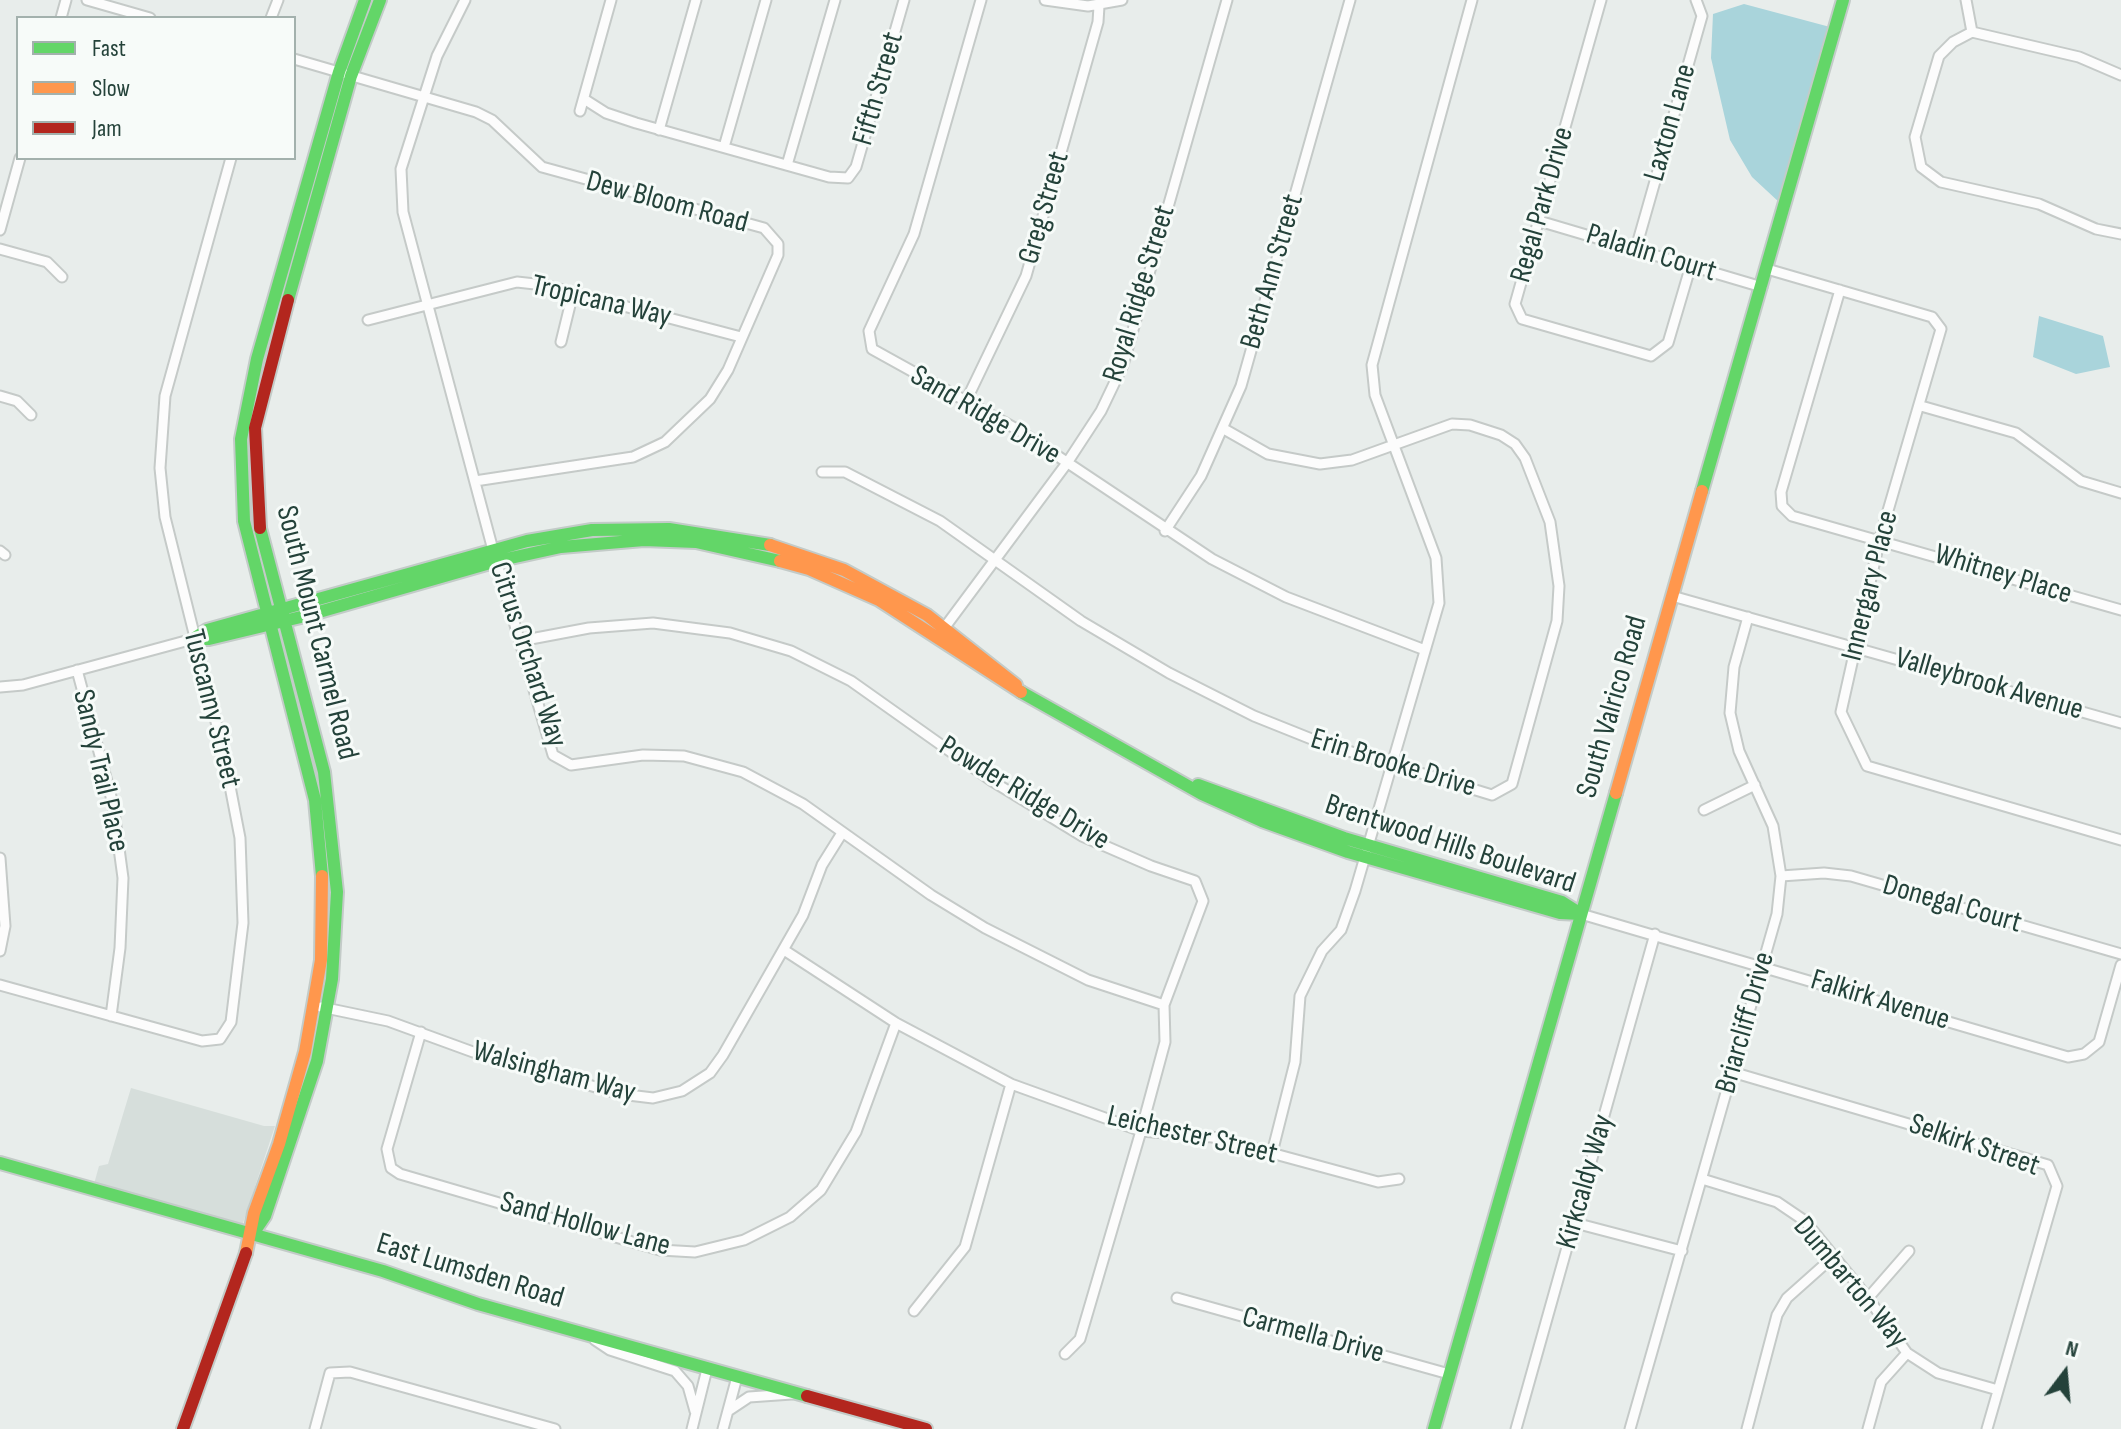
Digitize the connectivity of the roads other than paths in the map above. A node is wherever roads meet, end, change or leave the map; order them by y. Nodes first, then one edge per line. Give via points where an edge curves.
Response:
1 (87, 0) edge
2 (365, 0) edge
3 (380, 0) edge
4 (465, 0) edge
5 (611, 0) edge
6 (696, 0) edge
7 (766, 0) edge
8 (835, 0) edge
9 (904, 0) edge
10 (981, 0) edge
11 (1045, 0) edge
12 (1122, 0) edge
13 (1227, 0) edge
14 (1350, 0) edge
15 (1472, 0) edge
16 (1601, 0) edge
17 (1696, 0) edge
18 (1843, 0) edge
19 (1966, 0) edge
20 (1099, 6) junction
21 (143, 16) edge
22 (1972, 32) junction
23 (296, 60) edge
24 (345, 74) junction
25 (2121, 75) edge
26 (424, 97) junction
27 (584, 99) junction
28 (580, 111) dead end
29 (659, 130) junction
30 (724, 147) junction
31 (19, 160) edge
32 (230, 160) edge
33 (787, 165) junction
34 (1539, 221) junction
35 (0, 230) edge
36 (2121, 234) edge
37 (1636, 248) junction
38 (0, 249) edge
39 (1691, 265) junction
40 (1767, 269) junction
41 (62, 277) dead end
42 (1762, 287) junction
43 (1840, 290) junction
44 (573, 293) junction
45 (426, 304) junction
46 (368, 320) dead end
47 (741, 337) junction
48 (561, 342) dead end
49 (0, 396) edge
50 (966, 401) junction
51 (1921, 406) junction
52 (31, 415) dead end
53 (1224, 429) junction
54 (1393, 445) junction
55 (1067, 463) junction
56 (822, 472) dead end
57 (475, 481) junction
58 (2121, 493) edge
59 (1165, 531) junction
60 (1880, 538) junction
61 (495, 556) junction
62 (998, 559) junction
63 (388, 579) junction
64 (392, 592) junction
65 (1672, 596) junction
66 (2121, 610) edge
67 (276, 617) junction
68 (1748, 617) junction
69 (941, 632) junction
70 (193, 639) junction
71 (520, 641) junction
72 (1855, 646) junction
73 (1425, 650) junction
74 (77, 670) junction
75 (0, 687) edge
76 (2121, 723) edge
77 (1392, 765) junction
78 (1755, 785) junction
79 (1704, 810) dead end
80 (842, 833) junction
81 (2121, 840) edge
82 (1366, 851) junction
83 (0, 858) edge
84 (1781, 876) junction
85 (1581, 914) junction
86 (1655, 934) junction
87 (784, 950) junction
88 (0, 951) edge
89 (2121, 954) edge
90 (2121, 965) edge
91 (1762, 966) junction
92 (0, 985) edge
93 (1164, 1005) junction
94 (321, 1007) junction
95 (111, 1016) junction
96 (896, 1023) junction
97 (421, 1032) junction
98 (1732, 1072) junction
99 (1011, 1084) junction
100 (1141, 1131) junction
101 (1272, 1153) junction
102 (0, 1163) edge
103 (1399, 1179) dead end
104 (1702, 1179) junction
105 (1575, 1223) junction
106 (252, 1235) junction
107 (1682, 1251) junction
108 (1909, 1251) dead end
109 (1833, 1257) junction
110 (1177, 1298) dead end
111 (1868, 1298) junction
112 (914, 1311) dead end
113 (589, 1335) junction
114 (1907, 1353) junction
115 (1065, 1354) dead end
116 (707, 1369) junction
117 (1449, 1374) junction
118 (737, 1377) junction
119 (1998, 1390) junction
120 (799, 1394) junction
121 (695, 1411) junction
122 (728, 1411) junction
123 (183, 1429) edge
124 (315, 1429) edge
125 (555, 1429) edge
126 (692, 1429) edge
127 (723, 1429) edge
128 (926, 1429) edge
129 (1434, 1429) edge
130 (1516, 1429) edge
131 (1630, 1429) edge
132 (1747, 1429) edge
133 (1868, 1429) edge
134 (1987, 1429) edge

1 - 21 street
2 - 24 street, South Mount Carmel Road
3 - 24 street, South Mount Carmel Road
4 - 26 street, Citrus Orchard Way
5 - 27 street
6 - 29 street
7 - 30 street
8 - 33 street
9 - 33 street, Fifth Street via 851,176 838,179
10 - 50 street, Sand Ridge Drive via 914,234 868,337 875,353
11 - 20 street
12 - 20 street
13 - 55 street, Royal Ridge Street via 1123,365
14 - 53 street, Beth Ann Street via 1241,386
15 - 54 street via 1373,352 1374,389
16 - 34 street, Regal Park Drive
17 - 37 street, Laxton Lane via 1702,16
18 - 40 street, South Valrico Road
19 - 22 street
20 - 50 street, Greg Street via 1026,276
22 - 25 street via 2079,57
22 - 36 street via 1939,56 1915,137 1921,167 1941,182 2039,204
23 - 24 street, Dew Bloom Road
24 - 26 street, Dew Bloom Road
24 - 67 street, South Mount Carmel Road via 255,428 257,510
26 - 45 street, Citrus Orchard Way via 401,169 403,212
26 - 47 street, Dew Bloom Road via 492,120 526,155 564,176 768,231 778,244 778,255
27 - 28 street
27 - 29 street via 618,118
29 - 30 street
30 - 33 street
31 - 35 street
32 - 70 street, Tuscanny Street via 171,372 160,432 165,517
34 - 37 street, Paladin Court
34 - 39 street, Regal Park Drive via 1515,304 1522,319 1651,356 1668,343
37 - 39 street, Paladin Court
38 - 41 street via 47,262
39 - 42 street, Paladin Court
40 - 42 street, South Valrico Road
40 - 43 street, Innergary Place
42 - 65 street, South Valrico Road
43 - 51 street, Innergary Place via 1932,317 1941,329
43 - 60 street, Whitney Place via 1781,492 1782,506 1792,516
44 - 45 street, Tropicana Way via 517,282
44 - 47 street, Tropicana Way
44 - 48 street
45 - 46 street, Tropicana Way
45 - 57 street, Citrus Orchard Way
47 - 57 street, Dew Bloom Road via 710,399 665,442 633,457
49 - 52 street via 17,401
50 - 55 street, Sand Ridge Drive
51 - 58 street via 2016,433 2081,481
51 - 60 street, Innergary Place
53 - 54 street, Erin Brooke Drive via 1268,454 1320,464 1352,460
53 - 59 street, Beth Ann Street
54 - 73 street via 1436,558 1439,603
54 - 77 street, Erin Brooke Drive via 1452,424 1491,432 1515,444 1550,522 1559,586 1557,621 1512,784 1492,795
55 - 59 street, Sand Ridge Drive
55 - 62 street, Royal Ridge Street
56 - 62 street, Erin Brooke Drive via 845,472 940,521
57 - 61 street, Citrus Orchard Way
59 - 73 street, Sand Ridge Drive via 1286,597
60 - 66 street, Whitney Place
60 - 72 street, Innergary Place
61 - 63 street, Brentwood Hills Boulevard
61 - 64 street, Brentwood Hills Boulevard
61 - 69 street, Brentwood Hills Boulevard via 592,530 669,529 733,536 844,570 908,603
61 - 71 street, Citrus Orchard Way
62 - 69 street, Royal Ridge Street
62 - 77 street, Erin Brooke Drive via 1081,621 1169,673 1267,722
63 - 64 street
63 - 67 street, Brentwood Hills Boulevard
64 - 67 street, Brentwood Hills Boulevard
65 - 68 street, Valleybrook Avenue
65 - 85 street, South Valrico Road
67 - 70 street, Brentwood Hills Boulevard via 207,630
67 - 94 street, South Mount Carmel Road via 330,805 337,922
68 - 72 street, Valleybrook Avenue
68 - 78 street, Briarcliff Drive via 1734,667 1730,713
69 - 82 street, Brentwood Hills Boulevard via 1093,734 1185,783
70 - 74 street, Brentwood Hills Boulevard
70 - 95 street, Tuscanny Street via 240,838 243,923 231,1022 225,1035 208,1042
71 - 80 street, Citrus Orchard Way via 553,755 571,765 643,755 710,761 773,785
71 - 93 street, Powder Ridge Drive via 653,623 730,633 791,651 851,681 992,781 1082,836 1195,881 1203,901
72 - 76 street, Valleybrook Avenue
72 - 81 street, Innergary Place via 1841,712 1867,766
73 - 77 street
74 - 75 street, Brentwood Hills Boulevard
74 - 95 street, Sandy Trail Place via 113,804 123,878
77 - 82 street
78 - 79 street
78 - 84 street, Briarcliff Drive via 1773,826
80 - 87 street, Walsingham Way
80 - 93 street, Citrus Orchard Way via 997,934 1088,980
82 - 85 street, Brentwood Hills Boulevard via 1562,902
82 - 101 street via 1341,930 1322,951 1300,996 1295,1062
83 - 88 street via 5,926
84 - 89 street, Donegal Court via 1851,876
84 - 91 street, Briarcliff Drive
85 - 86 street, Falkirk Avenue
85 - 117 street, South Valrico Road
86 - 91 street, Falkirk Avenue
86 - 105 street, Kirkcaldy Way
87 - 96 street, Leichester Street
87 - 97 street, Walsingham Way via 717,1064 698,1083 668,1096 620,1094 491,1058
90 - 91 street, Falkirk Avenue via 2099,1042 2084,1054 2068,1057
91 - 98 street, Briarcliff Drive
92 - 95 street, Tuscanny Street
93 - 100 street, Powder Ridge Drive via 1165,1042
94 - 97 street, Walsingham Way
94 - 106 street, South Mount Carmel Road via 254,1213
96 - 97 street, Sand Hollow Lane via 856,1132 821,1190 790,1217 744,1240 695,1252 660,1250 391,1168 387,1149
96 - 99 street, Leichester Street
98 - 104 street, Briarcliff Drive
98 - 119 street, Selkirk Street via 2048,1165 2057,1186
99 - 100 street, Leichester Street
99 - 112 street via 965,1247
100 - 101 street, Leichester Street via 1212,1137
100 - 115 street, Powder Ridge Drive via 1080,1339
101 - 103 street, Leichester Street via 1378,1182
102 - 106 street, East Lumsden Road
104 - 107 street, Briarcliff Drive
104 - 109 street, Dumbarton Way via 1777,1202 1805,1221
105 - 107 street
105 - 130 street, Kirkcaldy Way
106 - 113 street, East Lumsden Road
106 - 123 street, South Mount Carmel Road
107 - 131 street, Briarcliff Drive
108 - 111 street
109 - 111 street, Dumbarton Way
109 - 132 street via 1787,1298 1777,1315
110 - 117 street, Carmella Drive
111 - 114 street, Dumbarton Way
113 - 116 street, East Lumsden Road
113 - 121 street via 610,1350 675,1371 688,1386
114 - 119 street, Dumbarton Way via 1938,1373
114 - 133 street via 1881,1382
116 - 118 street, East Lumsden Road
116 - 121 street
117 - 129 street, South Valrico Road
118 - 120 street, East Lumsden Road
118 - 122 street
119 - 134 street, Selkirk Street
120 - 122 street via 749,1397
120 - 128 street, East Lumsden Road
121 - 126 street
122 - 127 street
124 - 125 street via 330,1373 350,1372

